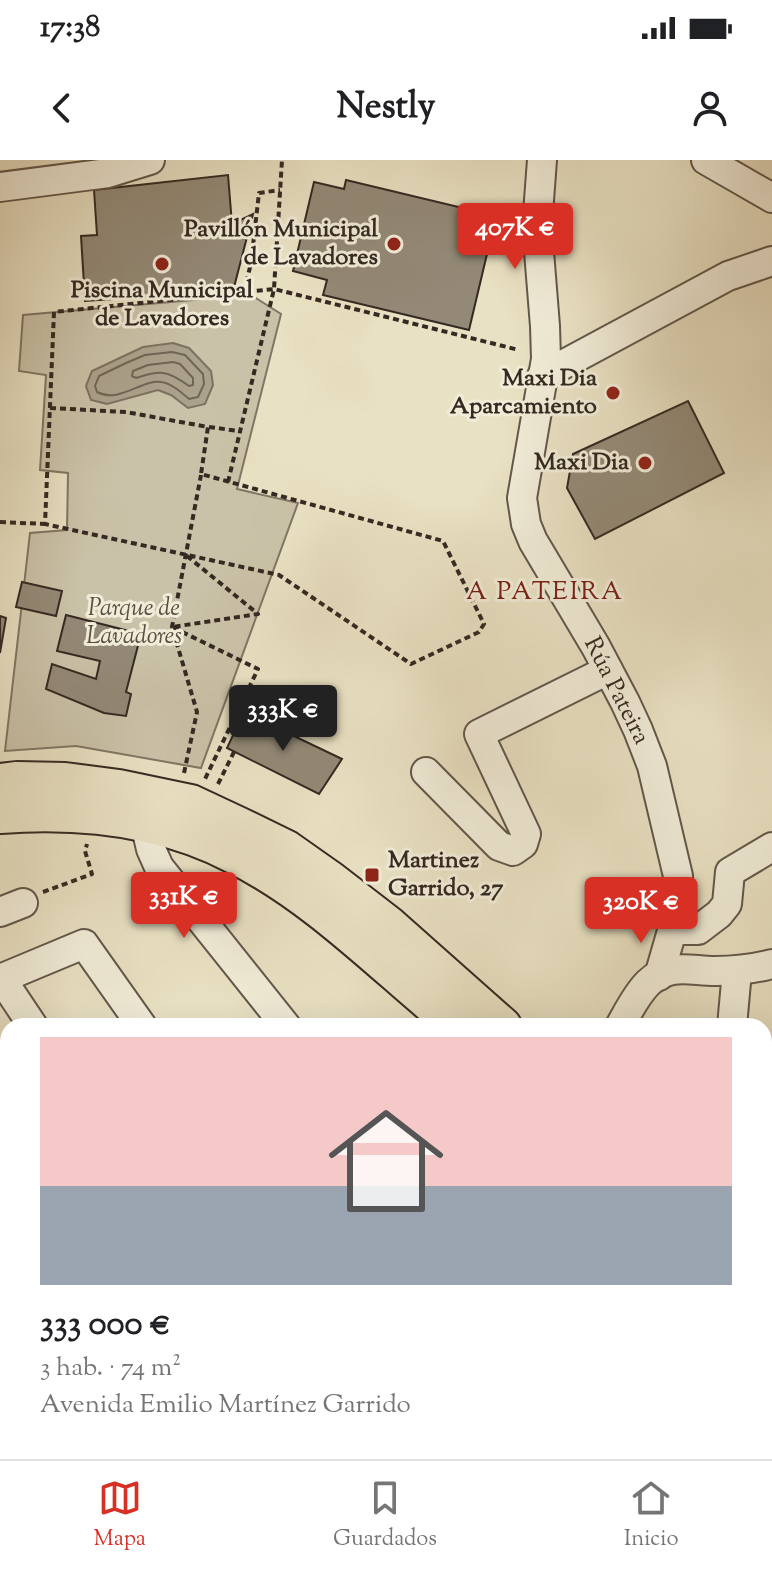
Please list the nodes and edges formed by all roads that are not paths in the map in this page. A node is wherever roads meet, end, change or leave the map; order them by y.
1 (150, 160) edge
2 (542, 160) edge
3 (706, 160) edge
4 (0, 187) edge
5 (772, 198) edge
6 (772, 261) edge
7 (542, 376) junction
8 (608, 670) junction
9 (426, 772) dead end
10 (0, 782) edge
11 (0, 815) edge
12 (145, 823) junction
13 (772, 847) edge
14 (673, 930) junction
15 (772, 964) edge
16 (737, 971) junction
17 (659, 976) junction
18 (1, 978) edge
19 (28, 1018) edge
20 (136, 1018) edge
21 (280, 1018) edge
22 (448, 1018) edge
23 (494, 1018) edge
24 (625, 1018) edge
25 (733, 1018) edge

1 - 4 street
2 - 7 street, Rúa Pateira
3 - 5 street
6 - 7 street
7 - 8 street, Rúa Pateira
8 - 9 street
8 - 14 street, Rúa Pateira
10 - 23 main road
11 - 12 main road
12 - 21 street
12 - 22 main road
13 - 14 street
14 - 17 street, Rúa Pateira
15 - 16 street
16 - 17 street
16 - 25 street
17 - 24 street, Rúa Pateira
18 - 19 street
18 - 20 street

